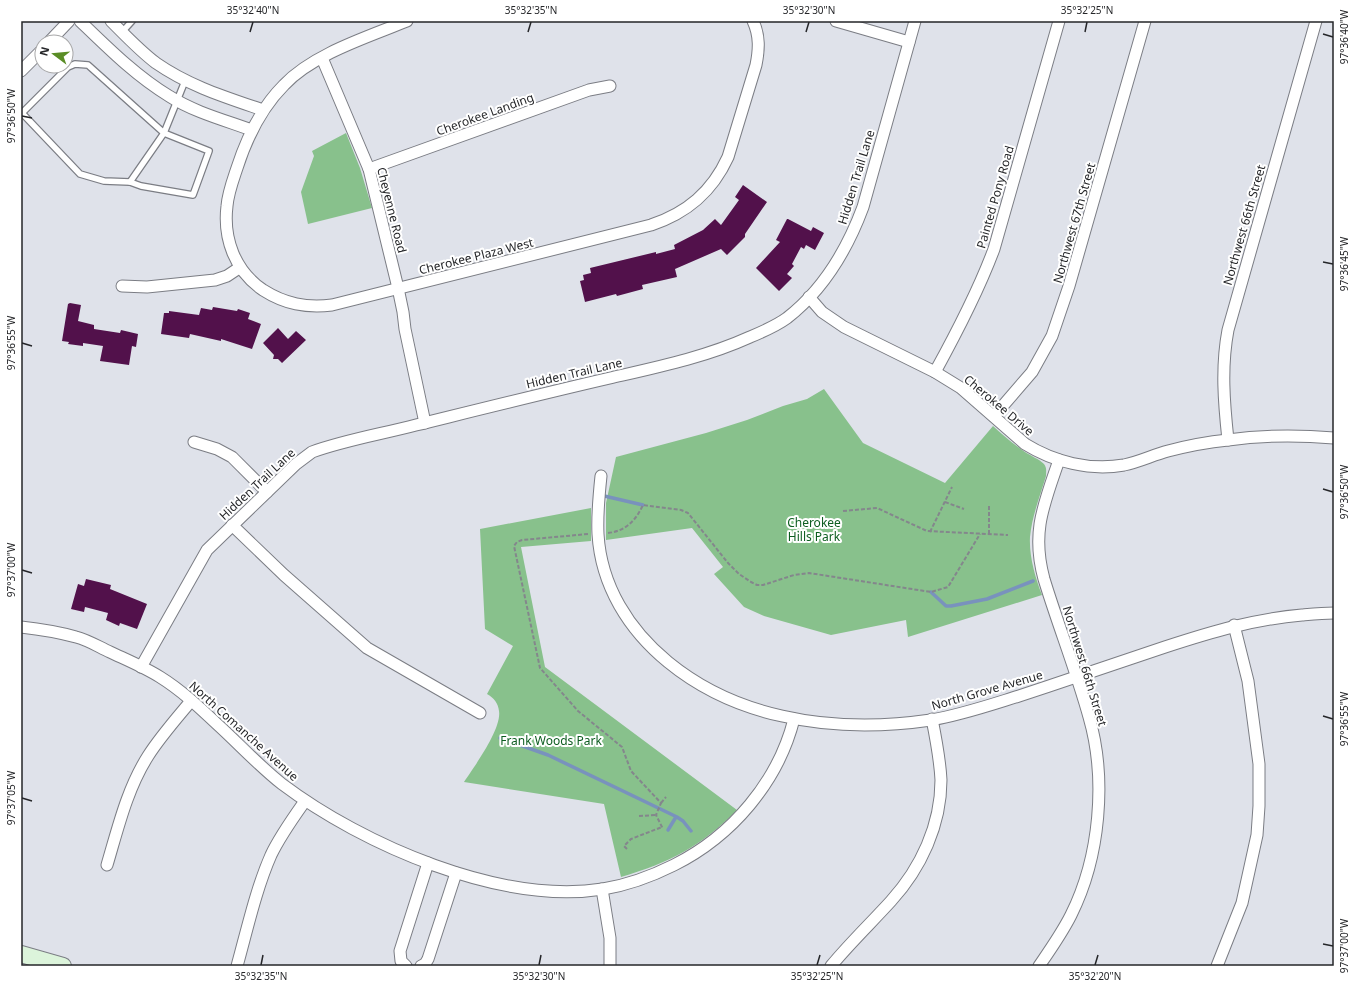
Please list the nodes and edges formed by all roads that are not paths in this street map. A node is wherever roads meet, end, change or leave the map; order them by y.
1 (70, 21) edge
2 (80, 21) edge
3 (111, 21) edge
4 (132, 21) edge
5 (407, 21) edge
6 (753, 21) edge
7 (836, 21) edge
8 (915, 21) edge
9 (1059, 21) edge
10 (1145, 21) edge
11 (1316, 21) edge
12 (122, 32) junction
13 (57, 34) edge
14 (910, 42) junction
15 (34, 58) edge
16 (322, 58) junction
17 (21, 71) edge
18 (185, 81) junction
19 (610, 86) dead end
20 (177, 100) junction
21 (263, 110) junction
22 (22, 112) edge
23 (252, 130) junction
24 (164, 133) junction
25 (369, 169) junction
26 (130, 182) junction
27 (239, 268) junction
28 (122, 286) dead end
29 (398, 288) junction
30 (809, 297) junction
31 (935, 372) junction
32 (994, 416) junction
33 (425, 423) junction
34 (1334, 438) edge
35 (1228, 440) junction
36 (194, 442) dead end
37 (1059, 460) junction
38 (602, 476) dead end
39 (266, 492) junction
40 (232, 525) junction
41 (1334, 613) edge
42 (1234, 625) junction
43 (21, 627) edge
44 (141, 667) junction
45 (1076, 676) junction
46 (191, 701) junction
47 (480, 713) dead end
48 (794, 719) junction
49 (932, 720) junction
50 (305, 800) junction
51 (428, 863) junction
52 (107, 865) dead end
53 (456, 873) junction
54 (602, 889) junction
55 (21, 954) edge
56 (63, 966) edge
57 (237, 966) edge
58 (406, 966) edge
59 (422, 966) edge
60 (610, 966) edge
61 (831, 966) edge
62 (1039, 966) edge
63 (1217, 966) edge

1 - 13 street
2 - 20 street
3 - 12 street
4 - 12 lane
5 - 16 street, Cherokee Plaza West
6 - 29 street, Cherokee Plaza West
7 - 14 street
8 - 14 street, Hidden Trail Lane
9 - 31 street, Painted Pony Road
10 - 32 street, Northwest 67th Street
11 - 35 street, Northwest 66th Street
12 - 18 street
14 - 30 street, Hidden Trail Lane
15 - 17 street
16 - 21 street, Cherokee Plaza West
16 - 25 street, Cheyenne Road
18 - 20 lane
18 - 21 street
19 - 25 street, Cherokee Landing
20 - 23 street
20 - 24 lane
21 - 23 street, Cherokee Plaza West
22 - 24 lane
22 - 26 lane
23 - 27 street, Cherokee Plaza West
24 - 26 lane
24 - 26 lane
25 - 29 street, Cheyenne Road
27 - 28 street
27 - 29 street, Cherokee Plaza West
29 - 33 street, Cheyenne Road
30 - 31 street, Cherokee Drive
30 - 33 street, Hidden Trail Lane
31 - 32 street, Cherokee Drive
32 - 37 street, Cherokee Drive
33 - 39 street, Hidden Trail Lane
34 - 35 street, Cherokee Drive
35 - 37 street, Cherokee Drive
36 - 39 street
37 - 45 street, Northwest 66th Street
38 - 48 street, North Grove Avenue
39 - 40 street, Hidden Trail Lane
40 - 44 street, Hidden Trail Lane
40 - 47 street
41 - 42 street, North Grove Avenue
42 - 45 street, North Grove Avenue
42 - 63 street
43 - 44 street, North Comanche Avenue
44 - 46 street, North Comanche Avenue
45 - 49 street, North Grove Avenue
45 - 62 street, Northwest 66th Street
46 - 50 street, North Comanche Avenue
46 - 52 street
48 - 49 street, North Grove Avenue
48 - 54 street, North Comanche Avenue
49 - 61 street
50 - 51 street, North Comanche Avenue
50 - 57 street
51 - 53 street, North Comanche Avenue
51 - 58 street
53 - 54 street, North Comanche Avenue
53 - 59 street
54 - 60 street
55 - 56 main road

